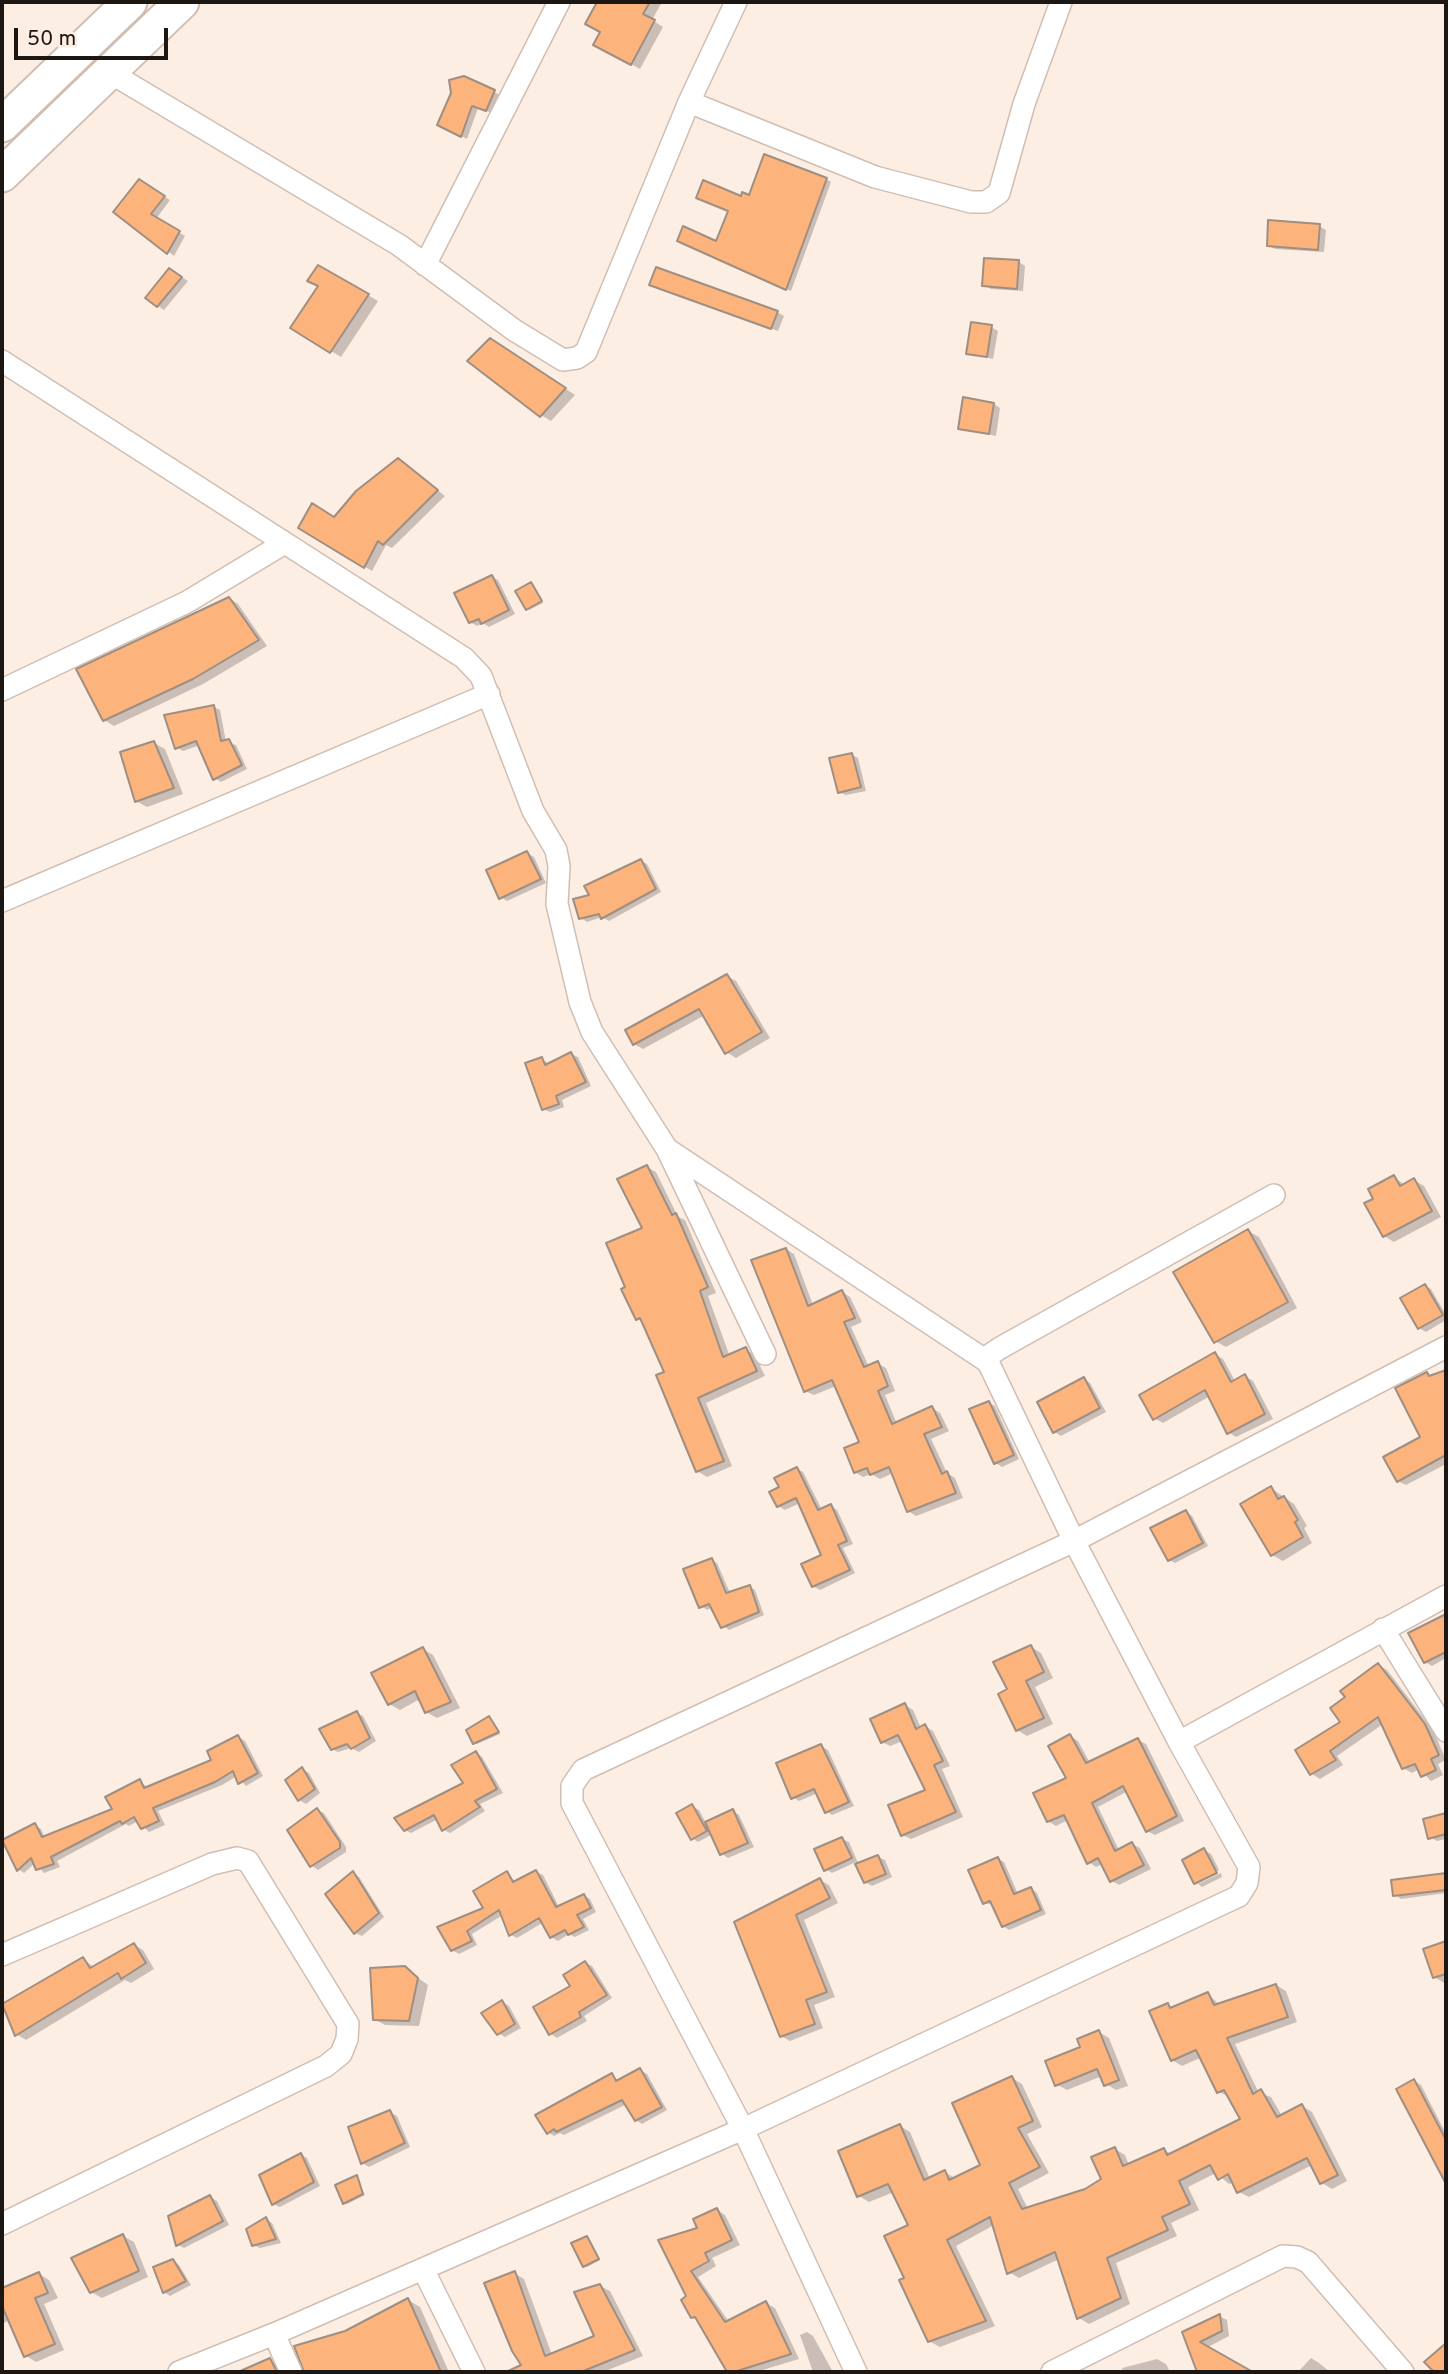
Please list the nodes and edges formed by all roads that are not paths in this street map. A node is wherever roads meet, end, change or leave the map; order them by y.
1 (130, 2) edge
2 (181, 2) edge
3 (559, 2) edge
4 (736, 2) edge
5 (1061, 2) edge
6 (109, 72) junction
7 (689, 102) junction
8 (2, 125) edge
9 (2, 175) edge
10 (425, 265) junction
11 (2, 361) edge
12 (284, 544) junction
13 (2, 690) edge
14 (489, 694) junction
15 (2, 901) edge
16 (667, 1149) junction
17 (1274, 1195) dead end
18 (1446, 1347) edge
19 (765, 1354) dead end
20 (988, 1363) junction
21 (1074, 1541) junction
22 (1446, 1595) edge
23 (1383, 1629) junction
24 (1446, 1731) edge
25 (1179, 1742) junction
26 (2, 1955) edge
27 (743, 2129) junction
28 (2, 2224) edge
29 (423, 2269) junction
30 (274, 2334) junction
31 (179, 2372) edge
32 (291, 2372) edge
33 (474, 2372) edge
34 (856, 2372) edge
35 (1052, 2372) edge
36 (1403, 2372) edge

1 - 8 main road
2 - 6 main road
3 - 10 street
4 - 7 street
5 - 7 street
6 - 9 main road
6 - 10 street
7 - 10 street
11 - 12 street
12 - 13 street
12 - 14 street
14 - 15 street
14 - 16 street
16 - 19 street
16 - 20 street
17 - 20 street
18 - 21 street
20 - 21 street
21 - 25 street
21 - 27 street
22 - 23 street
23 - 24 street
23 - 25 street
25 - 27 street
26 - 28 street
27 - 29 street
27 - 34 street
29 - 30 street
29 - 33 street
30 - 31 street
30 - 32 street
35 - 36 street

